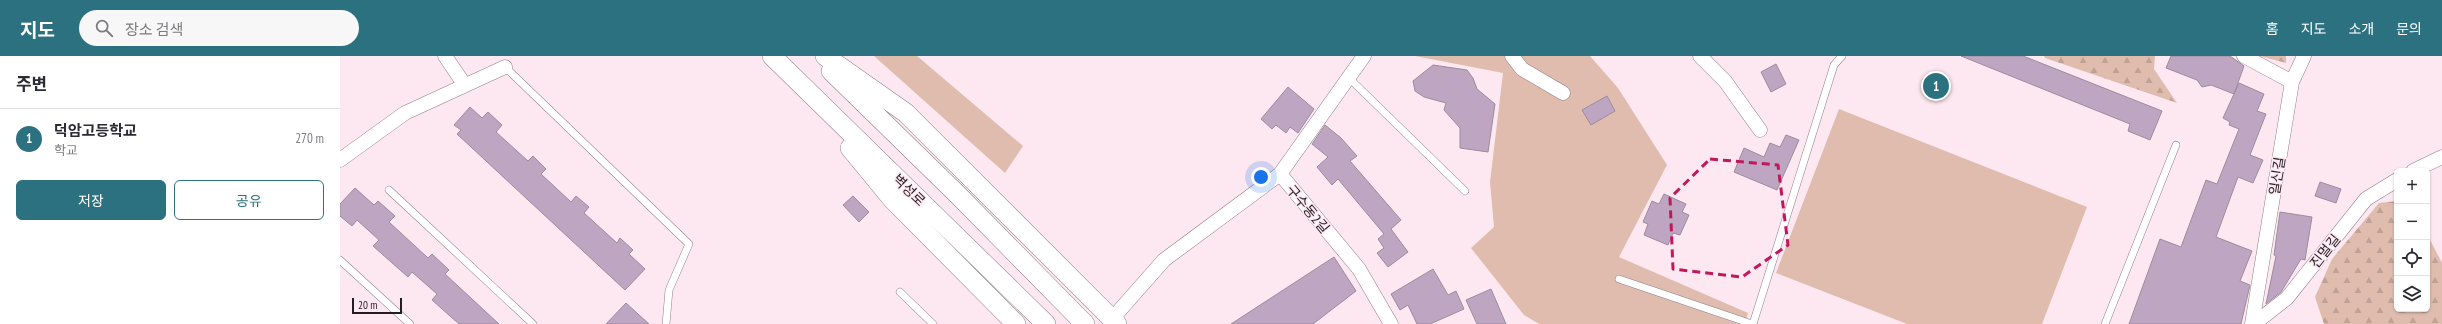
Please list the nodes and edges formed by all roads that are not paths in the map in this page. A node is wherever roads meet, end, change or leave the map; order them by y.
1 (446, 56) edge
2 (772, 56) edge
3 (815, 56) edge
4 (825, 56) edge
5 (1364, 56) edge
6 (1512, 56) edge
7 (1700, 56) edge
8 (1842, 56) edge
9 (2244, 56) edge
10 (2304, 56) edge
11 (506, 67) joint
12 (793, 77) junction
13 (1349, 78) junction
14 (2292, 82) junction
15 (464, 84) junction
16 (1563, 93) dead end
17 (1760, 130) dead end
18 (2176, 145) dead end
19 (2442, 157) edge
20 (340, 160) edge
21 (2419, 168) edge
22 (1280, 174) junction
23 (2394, 182) edge
24 (389, 190) dead end
25 (1465, 191) dead end
26 (340, 260) edge
27 (1619, 279) dead end
28 (900, 292) dead end
29 (1115, 322) edge
30 (410, 324) edge
31 (533, 324) edge
32 (666, 324) edge
33 (933, 324) edge
34 (1016, 324) edge
35 (1046, 324) edge
36 (1085, 324) edge
37 (1391, 324) edge
38 (1753, 324) edge
39 (2105, 324) edge
40 (2253, 324) edge

1 - 15 street
2 - 12 main road, 벽성로
3 - 36 main road
4 - 29 main road
5 - 13 street, 구수동2길
6 - 16 street
7 - 17 street
8 - 38 lane
9 - 14 street
10 - 14 street, 일신길
11 - 15 street
11 - 32 lane
12 - 34 main road
12 - 35 main road, 벽성로
13 - 22 street, 구수동2길
13 - 25 lane
14 - 40 street, 일신길
15 - 20 street
18 - 39 lane
19 - 21 street
22 - 29 street
22 - 37 street, 구수동2길
23 - 40 street, 진멀길
24 - 31 lane
26 - 30 lane
27 - 38 lane
28 - 33 lane

